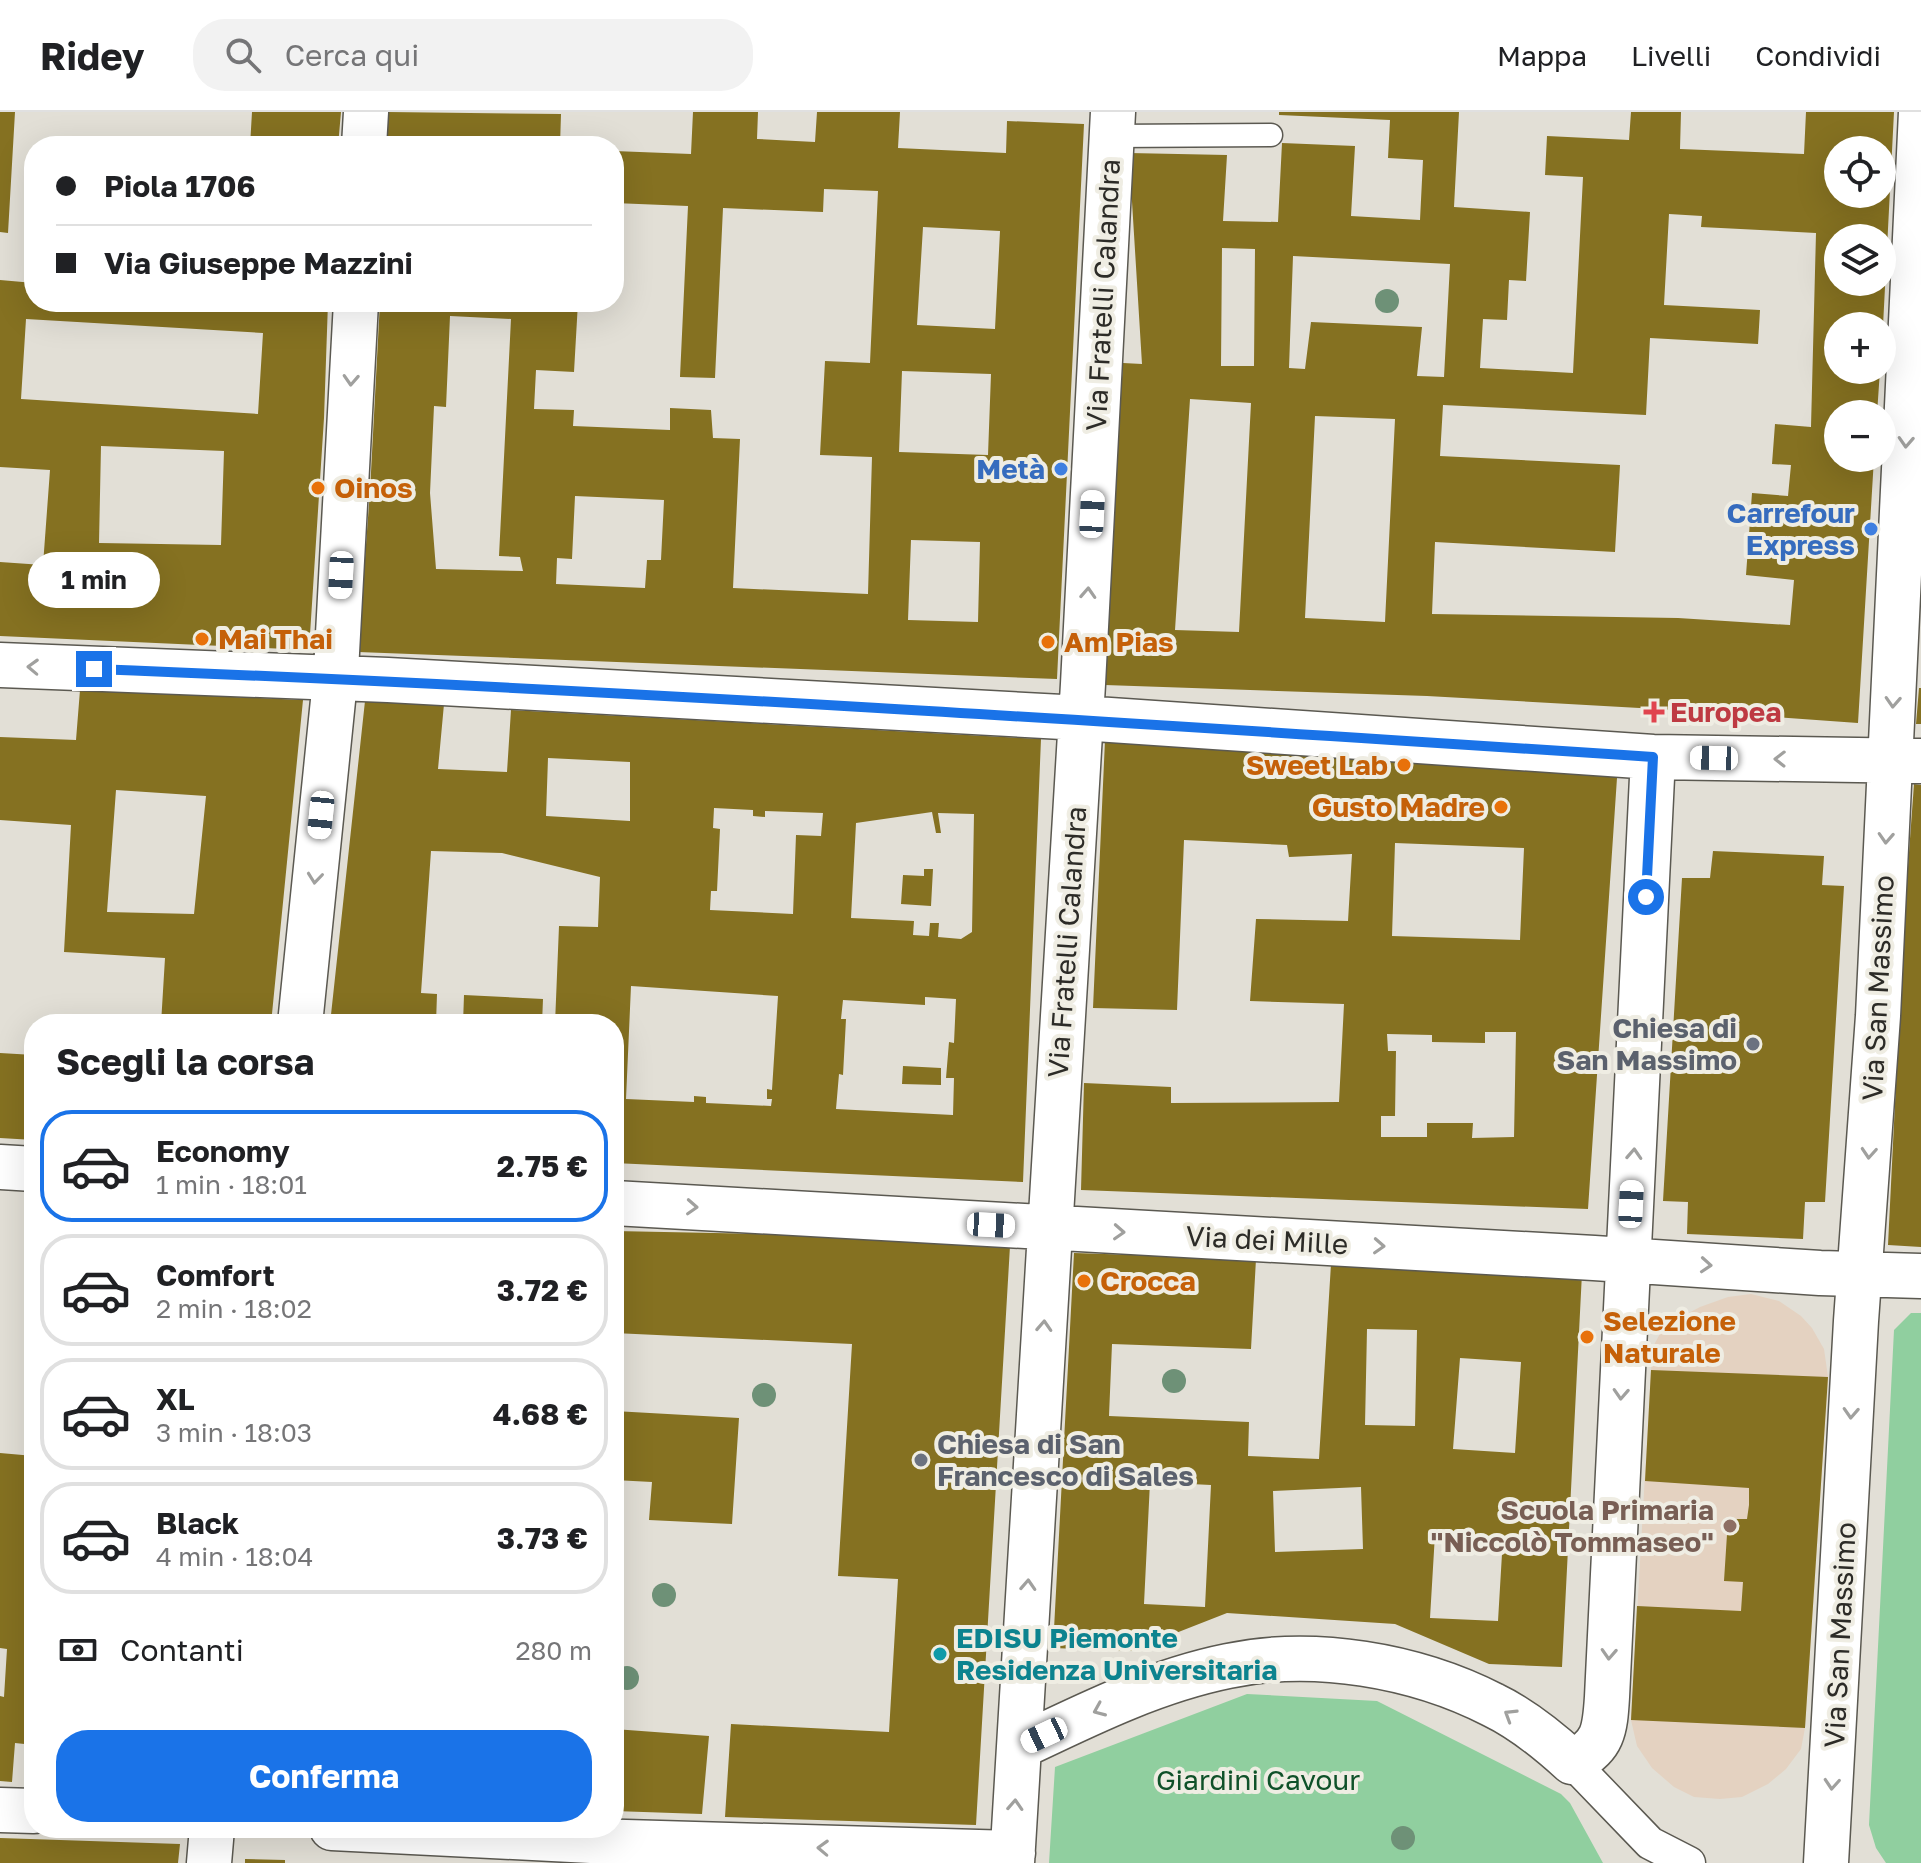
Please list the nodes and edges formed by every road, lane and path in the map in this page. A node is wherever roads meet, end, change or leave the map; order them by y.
1 (366, 112) edge
2 (1921, 112) edge
3 (1112, 124) edge
4 (1271, 135) dead end
5 (365, 136) edge
6 (355, 312) edge
7 (0, 665) edge
8 (335, 678) junction
9 (1081, 718) junction
10 (1653, 757) junction
11 (1906, 760) edge
12 (301, 1014) edge
13 (0, 1167) edge
14 (24, 1168) edge
15 (624, 1204) edge
16 (1050, 1228) junction
17 (1628, 1260) junction
18 (1860, 1275) junction
19 (1921, 1276) edge
20 (1019, 1747) junction
21 (1572, 1762) junction
22 (0, 1810) edge
23 (24, 1811) edge
24 (211, 1838) edge
25 (427, 1838) edge
26 (550, 1851) edge
27 (1020, 1860) edge
28 (209, 1863) edge
29 (1689, 1863) edge
30 (1826, 1863) edge

1 - 5 street
2 -> 11 street, Via San Massimo
3 - 4 lane, Via Fratelli Calandra
9 -> 3 street, Via Fratelli Calandra
6 -> 8 street
8 -> 7 street
8 - 9 street
8 -> 12 street
9 - 10 street
9 - 16 street, Via Fratelli Calandra
11 -> 10 street
17 -> 10 street
11 -> 18 street, Via San Massimo
13 - 14 street
15 -> 16 street, Via dei Mille
16 -> 17 street, Via dei Mille
20 -> 16 street, Via Fratelli Calandra
17 -> 18 street, Via dei Mille
17 -> 21 street
18 - 19 street, Via dei Mille
18 -> 30 street, Via San Massimo
21 -> 20 street
27 -> 20 street, Via Fratelli Calandra
21 - 29 street
22 - 23 street
24 - 28 street
25 - 26 street
27 -> 26 street

